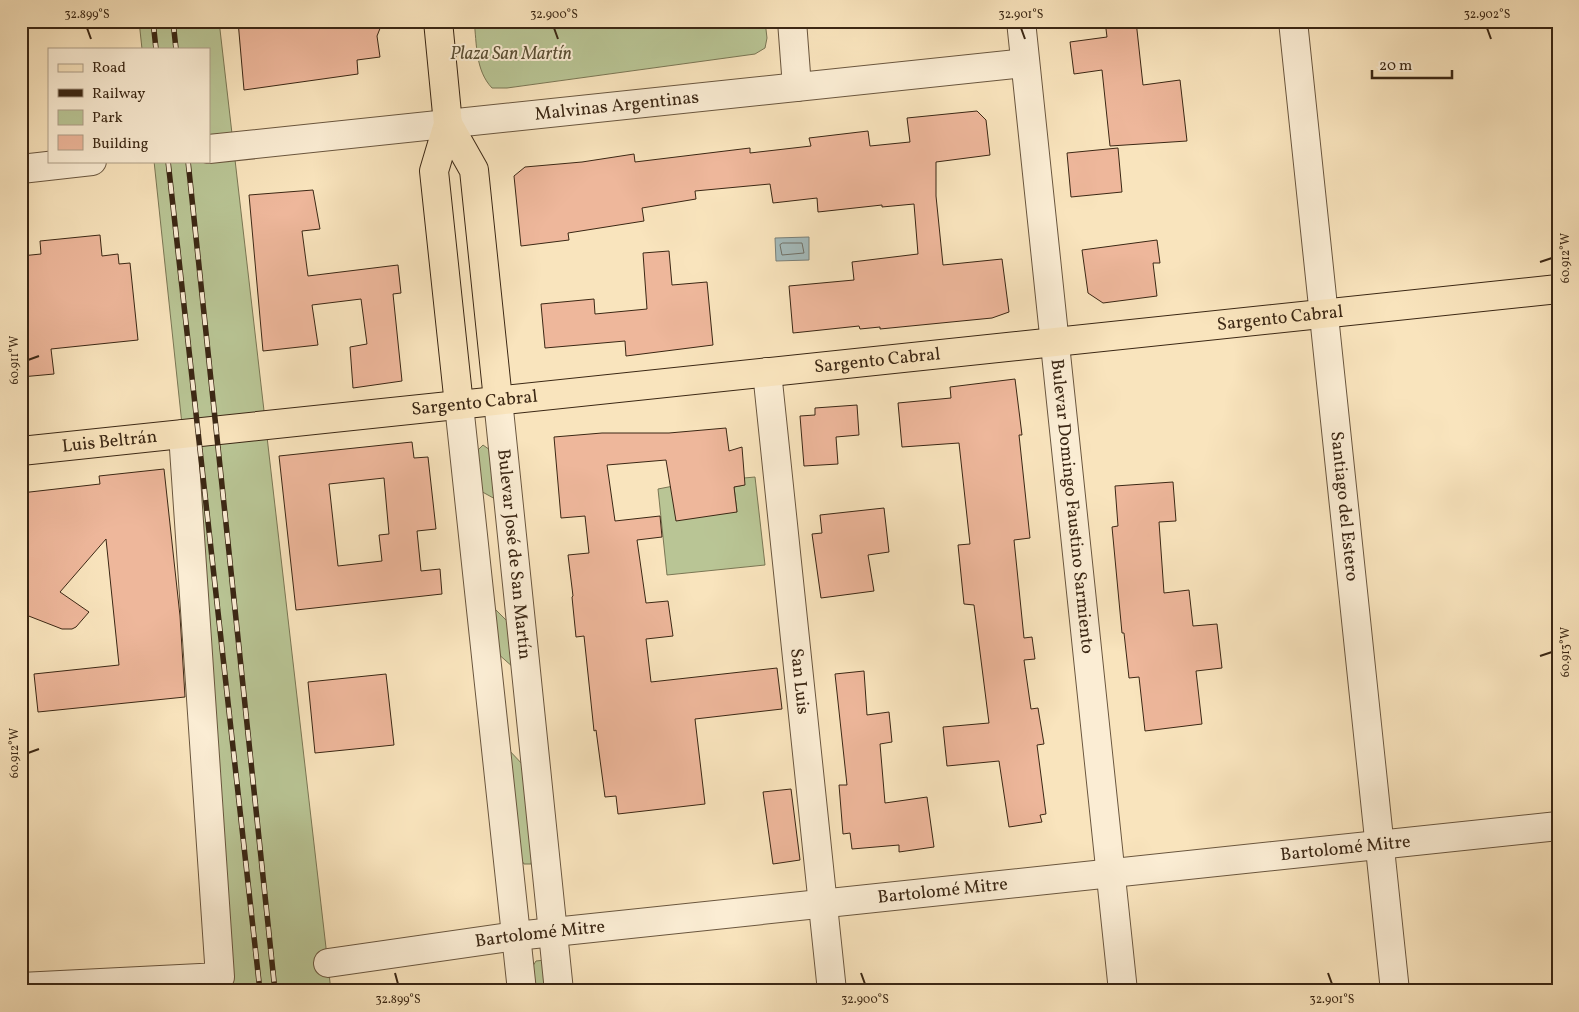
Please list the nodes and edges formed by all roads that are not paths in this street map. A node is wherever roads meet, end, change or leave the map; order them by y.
1 (438, 21) edge
2 (792, 21) edge
3 (1021, 21) edge
4 (1293, 21) edge
5 (1025, 63) junction
6 (798, 87) junction
7 (448, 124) junction
8 (210, 149) edge
9 (83, 162) edge
10 (21, 169) edge
11 (1558, 289) edge
12 (1323, 313) junction
13 (1055, 342) junction
14 (766, 372) junction
15 (498, 400) junction
16 (459, 404) junction
17 (191, 433) junction
18 (21, 451) edge
19 (1558, 826) edge
20 (1379, 845) junction
21 (1111, 873) junction
22 (822, 904) junction
23 (553, 932) junction
24 (516, 936) junction
25 (328, 963) dead end
26 (21, 987) edge
27 (522, 991) edge
28 (559, 991) edge
29 (832, 991) edge
30 (1123, 991) edge
31 (1395, 991) edge

1 - 7 main road, Bulevar José de San Martín
2 - 6 street
3 - 5 street, Bulevar Domingo Faustino Sarmiento
4 - 12 street, Santiago del Estero
5 - 6 street, Malvinas Argentinas
5 - 13 street, Bulevar Domingo Faustino Sarmiento
6 - 7 street, Malvinas Argentinas
7 - 8 street, Malvinas Argentinas
7 - 15 main road, Bulevar José de San Martín
7 - 16 main road, Bulevar José de San Martín
9 - 10 street
11 - 12 main road, Sargento Cabral
12 - 13 main road, Sargento Cabral
12 - 20 street, Santiago del Estero
13 - 14 main road, Sargento Cabral
13 - 21 street, Bulevar Domingo Faustino Sarmiento
14 - 15 main road, Sargento Cabral
14 - 22 street, San Luis
15 - 16 main road, Sargento Cabral
15 - 23 street, Bulevar José de San Martín
16 - 17 main road, Sargento Cabral
16 - 24 street, Bulevar José de San Martín
17 - 18 main road, Luis Beltrán
17 - 26 street
19 - 20 street, Bartolomé Mitre
20 - 21 street, Bartolomé Mitre
20 - 31 street, Santiago del Estero
21 - 22 street, Bartolomé Mitre
21 - 30 street, Bulevar Domingo Faustino Sarmiento
22 - 23 street, Bartolomé Mitre
22 - 29 street, San Luis
23 - 24 street, Bartolomé Mitre
23 - 28 street, Bulevar José de San Martín
24 - 25 street, Bartolomé Mitre
24 - 27 street, Bulevar José de San Martín

